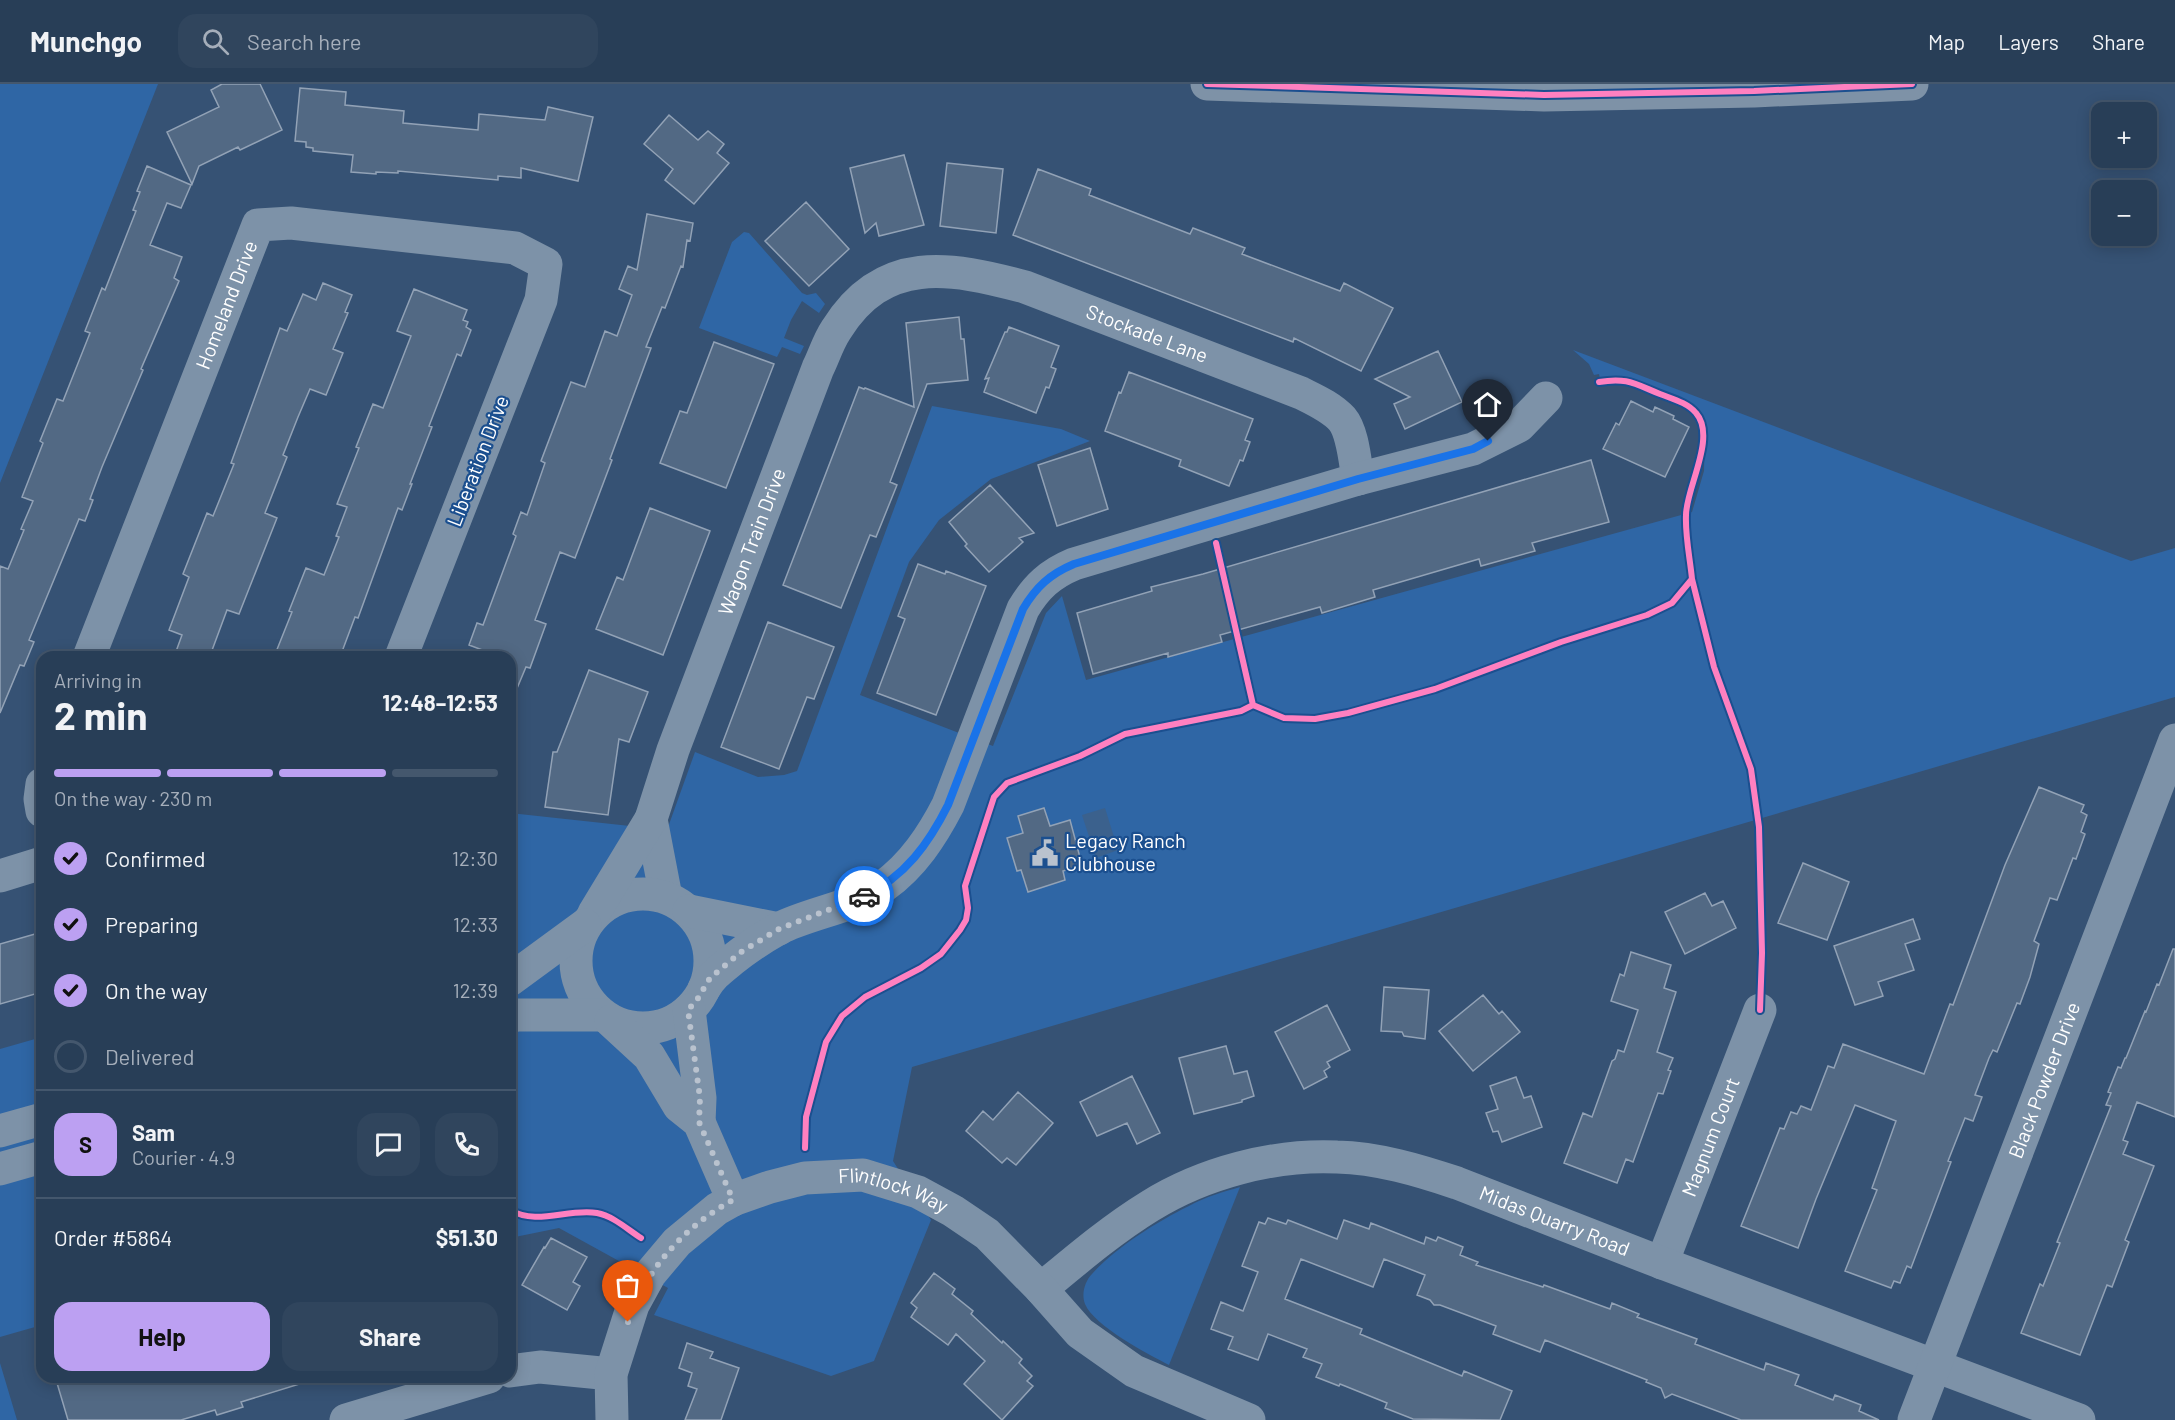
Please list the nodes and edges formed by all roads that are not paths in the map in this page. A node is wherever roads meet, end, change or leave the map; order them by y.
1 (1207, 84) edge
2 (1912, 84) edge
3 (546, 264) joint
4 (884, 282) joint
5 (1546, 398) dead end
6 (1358, 479) junction
7 (91, 651) edge
8 (403, 651) edge
9 (2175, 740) edge
10 (651, 819) junction
11 (36, 865) edge
12 (0, 876) edge
13 (678, 904) junction
14 (590, 919) junction
15 (779, 929) junction
16 (516, 975) edge
17 (696, 1000) junction
18 (1760, 1010) dead end
19 (516, 1016) edge
20 (606, 1018) junction
21 (36, 1121) edge
22 (699, 1122) junction
23 (0, 1131) edge
24 (36, 1159) edge
25 (0, 1169) edge
26 (733, 1200) junction
27 (1662, 1263) junction
28 (1041, 1289) junction
29 (1936, 1365) junction
30 (516, 1370) edge
31 (611, 1374) junction
32 (469, 1383) edge
33 (346, 1420) edge
34 (612, 1420) edge
35 (1248, 1420) edge
36 (1914, 1420) edge
37 (2079, 1420) edge

1 - 2 highway
3 - 7 street, Homeland Drive
3 - 8 street, Liberation Drive
4 - 6 street, Stockade Lane
4 - 10 street, Wagon Train Drive
5 - 6 street
6 - 15 street
9 - 29 street, Black Powder Drive
10 - 13 street, Wagon Train Drive
10 - 14 street, Wagon Train Drive
11 - 12 street
13 - 14 street
13 - 15 street
13 - 17 street
14 - 16 street
14 - 20 street
15 - 17 street
17 - 20 street
17 - 22 street
18 - 27 street, Magnum Court
19 - 20 street
20 - 22 street
21 - 23 street
22 - 26 street
24 - 25 street
26 - 28 street, Flintlock Way
26 - 31 street, Flintlock Way
27 - 28 street, Midas Quarry Road
27 - 29 street, Midas Quarry Road
28 - 35 street, Flintlock Way
29 - 36 street, Black Powder Drive
29 - 37 street, Midas Quarry Road
30 - 31 street
31 - 34 street, Flintlock Way
32 - 33 street

